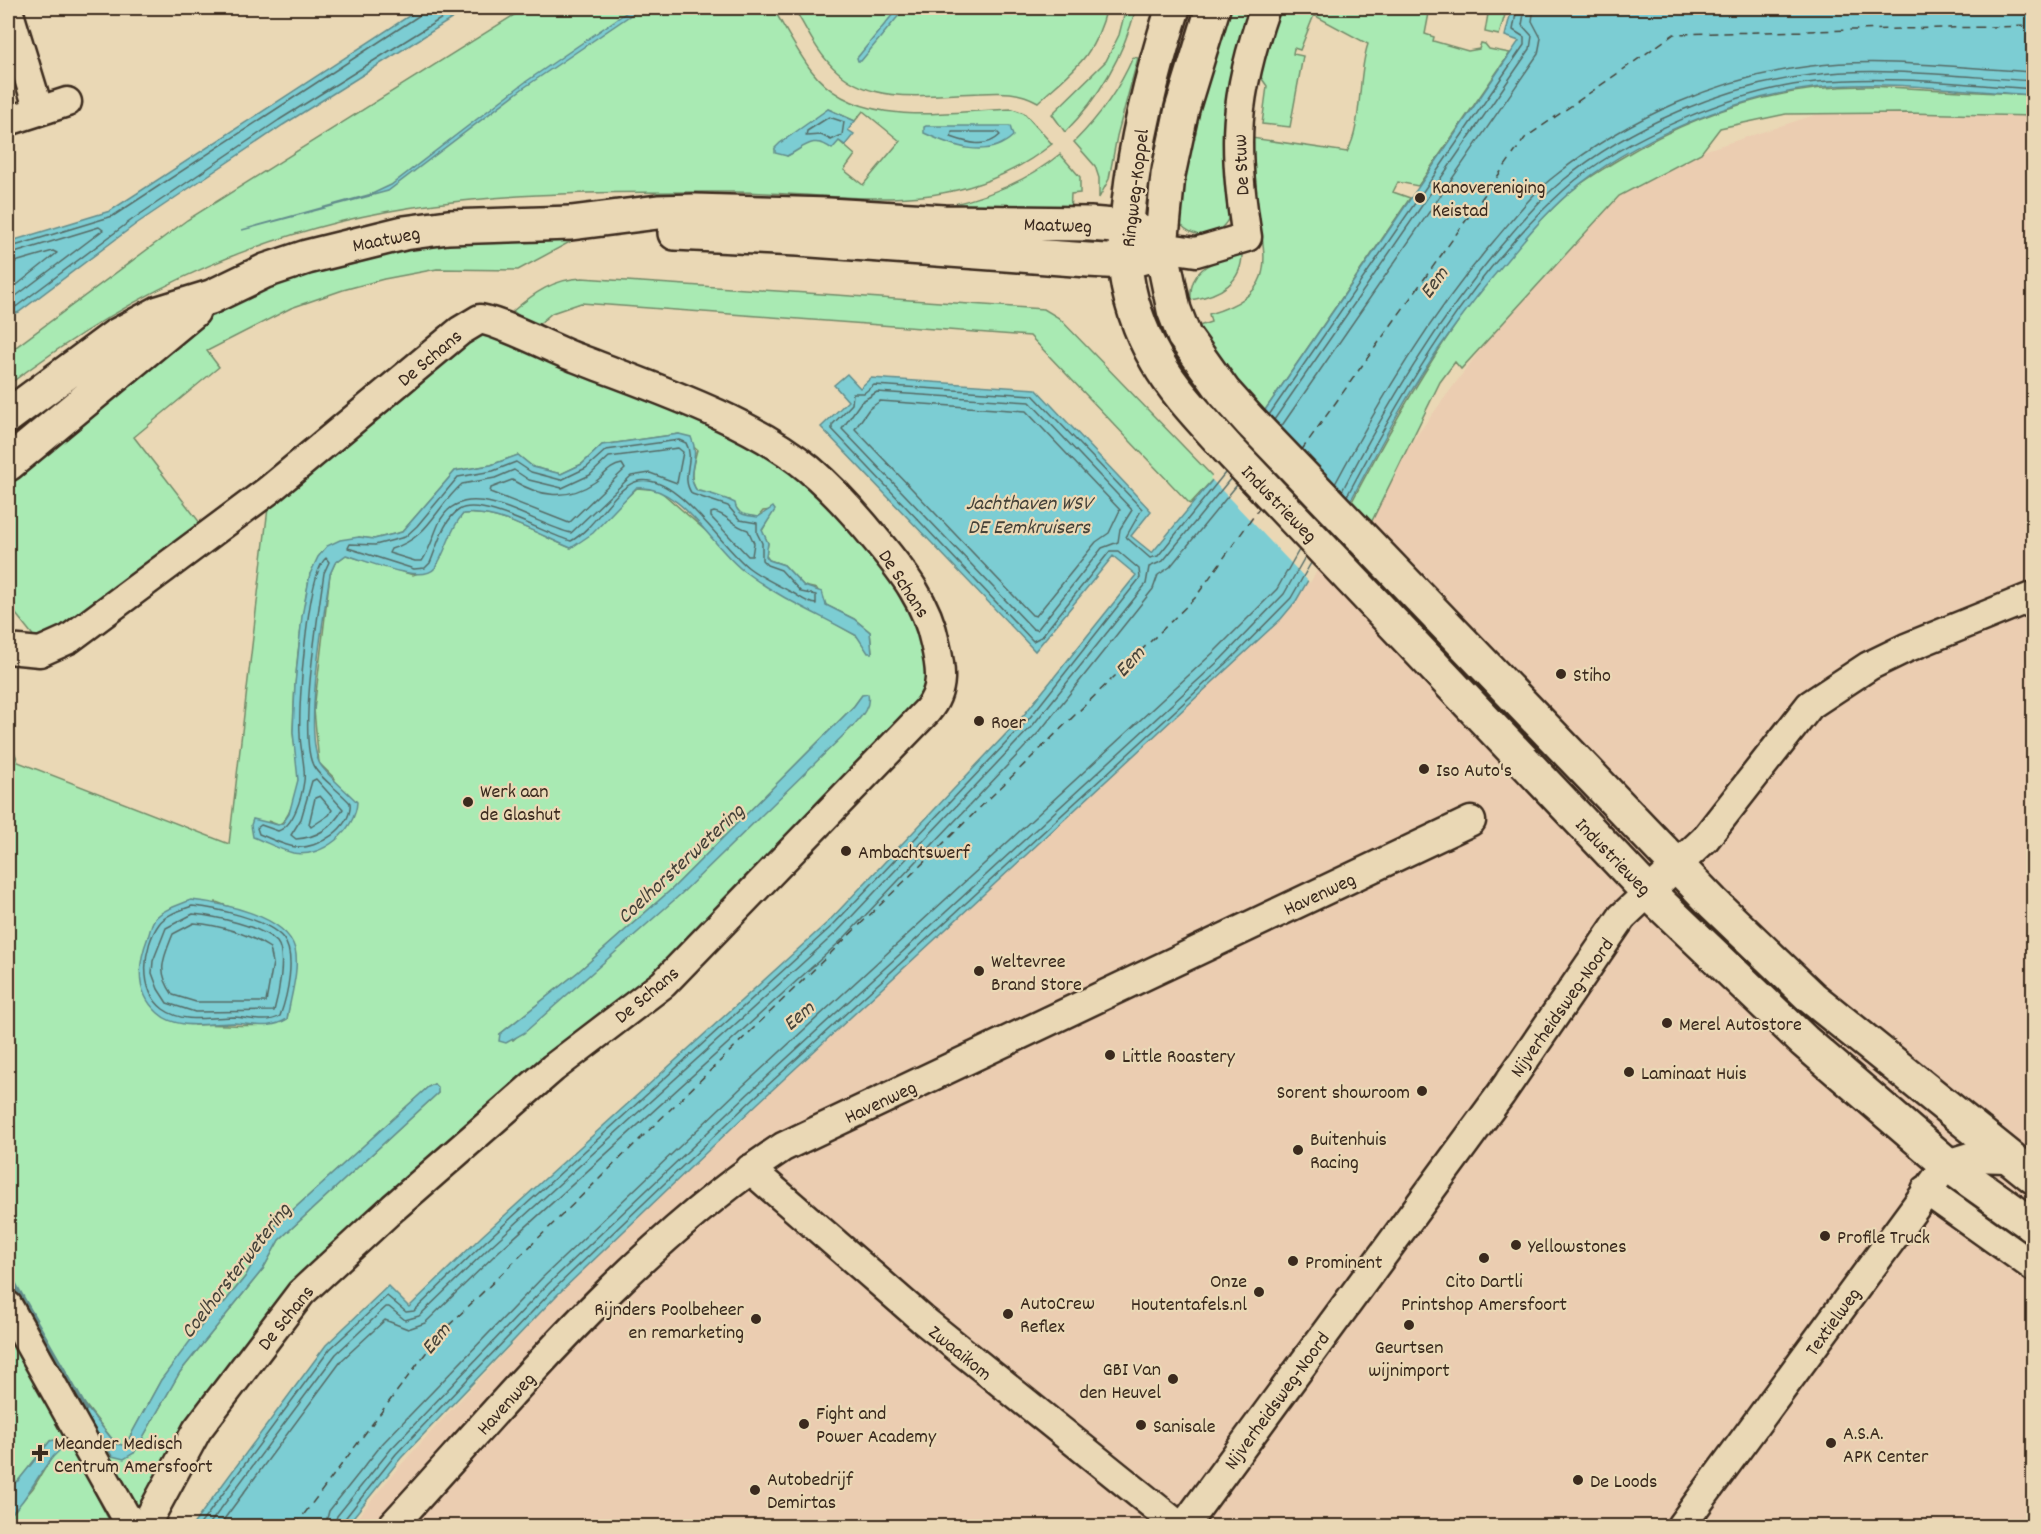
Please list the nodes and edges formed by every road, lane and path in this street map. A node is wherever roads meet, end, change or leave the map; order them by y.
1 (1173, 8) edge
2 (1214, 8) edge
3 (1265, 8) edge
4 (8, 10) edge
5 (67, 102) dead end
6 (39, 111) junction
7 (8, 121) edge
8 (571, 223) junction
9 (1126, 227) junction
10 (1161, 247) junction
11 (1125, 261) junction
12 (211, 297) junction
13 (8, 416) edge
14 (1250, 421) joint
15 (1228, 449) joint
16 (8, 464) edge
17 (2034, 596) edge
18 (8, 649) edge
19 (1471, 821) dead end
20 (1679, 866) junction
21 (1648, 892) junction
22 (2007, 1158) junction
23 (1947, 1164) junction
24 (750, 1169) junction
25 (2034, 1177) edge
26 (1926, 1190) junction
27 (2034, 1226) edge
28 (2034, 1267) edge
29 (8, 1306) edge
30 (136, 1527) edge
31 (145, 1527) edge
32 (392, 1527) edge
33 (1182, 1527) edge
34 (1681, 1527) edge

1 - 9 main road, Ringweg-Koppel
2 - 10 main road, Ringweg-Koppel
3 - 10 street, De Stuw
4 - 6 street
5 - 6 street
6 - 7 street
8 - 9 main road, Maatweg
8 - 11 main road, Maatweg
8 - 12 main road, Maatweg
9 - 10 main road, Maatweg
9 - 11 main road, Ringweg-Koppel
10 - 11 main road, Maatweg
10 - 14 main road, Ringweg-Koppel
11 - 15 main road, Ringweg-Koppel
12 - 13 main road, Maatweg
12 - 16 main road, Maatweg
14 - 20 main road, Industrieweg
15 - 21 main road, Industrieweg
17 - 20 street, Nijverheidsweg-Noord
18 - 31 street, De Schans
19 - 24 street, Havenweg
20 - 21 street, Nijverheidsweg-Noord
20 - 22 main road, Industrieweg
21 - 23 main road, Industrieweg
21 - 33 street, Nijverheidsweg-Noord
22 - 23 street
22 - 25 main road, Industrieweg
23 - 26 street, Textielweg
23 - 27 main road, Industrieweg
24 - 32 street, Havenweg
24 - 33 street, Zwaaikom
26 - 28 street
26 - 34 street, Textielweg
29 - 30 street

